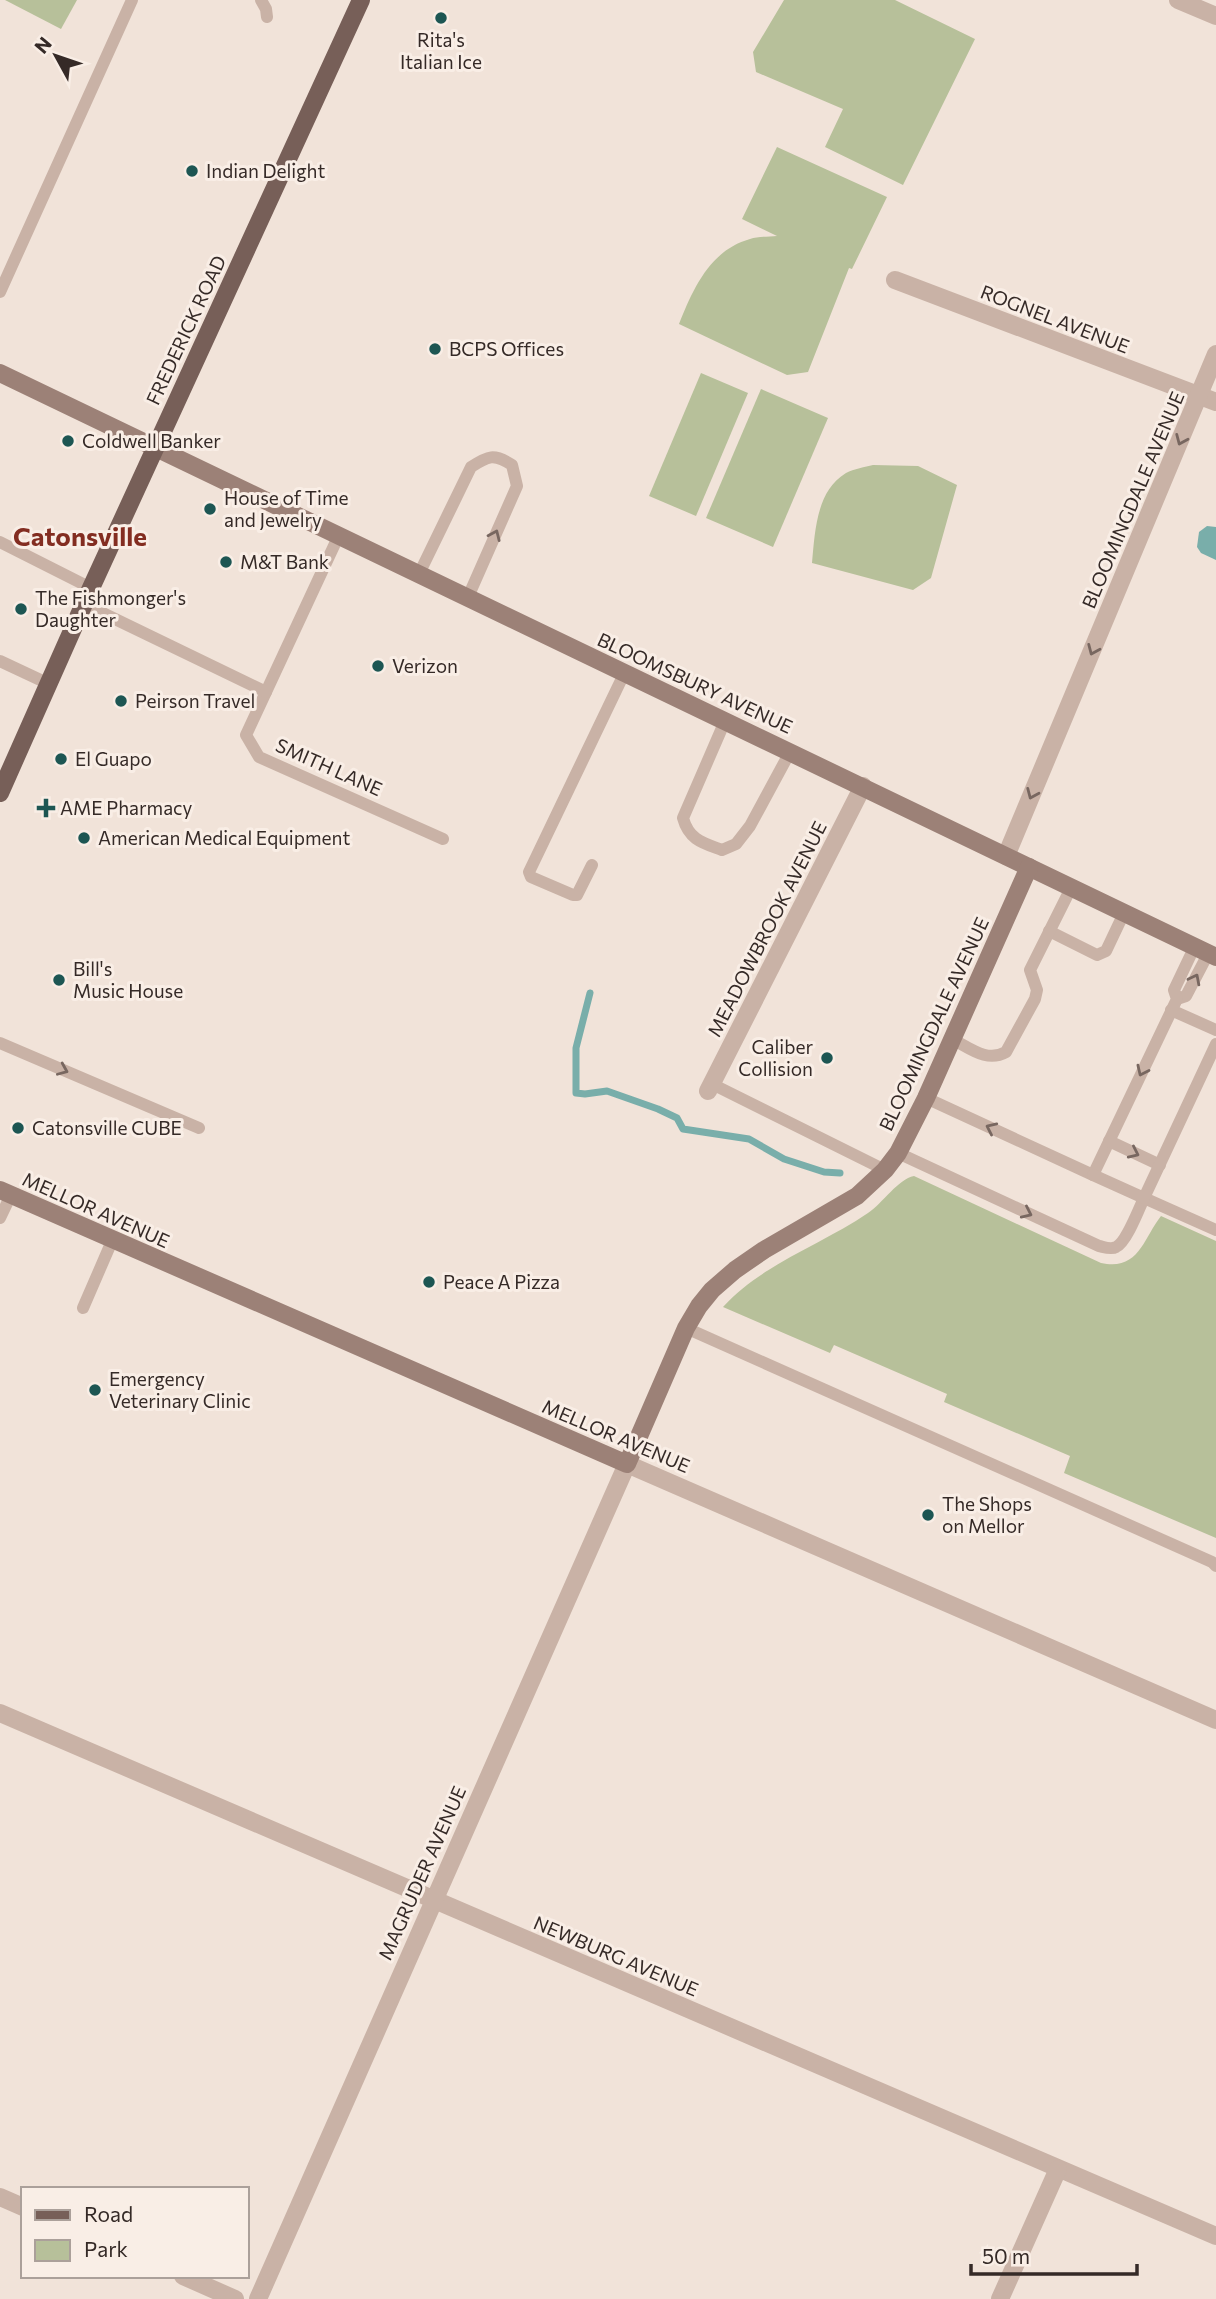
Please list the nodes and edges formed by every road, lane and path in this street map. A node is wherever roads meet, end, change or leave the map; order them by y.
1 (132, 0) edge
2 (261, 0) edge
3 (360, 0) edge
4 (1178, 0) edge
5 (1216, 16) edge
6 (267, 17) dead end
7 (895, 280) dead end
8 (0, 292) edge
9 (1216, 354) edge
10 (0, 373) edge
11 (1207, 400) edge
12 (156, 447) junction
13 (340, 535) junction
14 (0, 542) edge
15 (419, 574) junction
16 (88, 596) junction
17 (468, 597) junction
18 (0, 662) edge
19 (624, 674) junction
20 (49, 684) junction
21 (266, 692) junction
22 (725, 721) junction
23 (790, 752) junction
24 (863, 786) junction
25 (0, 793) edge
26 (443, 839) dead end
27 (1006, 856) junction
28 (592, 865) dead end
29 (1029, 867) junction
30 (1071, 888) junction
31 (1124, 913) junction
32 (1049, 931) junction
33 (1206, 953) edge
34 (1174, 1004) junction
35 (1216, 1030) edge
36 (952, 1040) junction
37 (0, 1043) edge
38 (1216, 1044) edge
39 (710, 1088) joint
40 (926, 1098) junction
41 (198, 1128) dead end
42 (1109, 1141) junction
43 (898, 1153) junction
44 (1160, 1165) junction
45 (885, 1170) junction
46 (1093, 1175) junction
47 (5, 1193) edge
48 (1144, 1198) junction
49 (0, 1218) edge
50 (1216, 1230) edge
51 (112, 1241) junction
52 (83, 1308) dead end
53 (686, 1328) junction
54 (627, 1464) junction
55 (1216, 1566) edge
56 (0, 1713) edge
57 (1216, 1720) edge
58 (433, 1901) junction
59 (1058, 2169) junction
60 (0, 2197) edge
61 (21, 2206) edge
62 (1216, 2236) edge
63 (188, 2278) edge
64 (235, 2299) edge
65 (258, 2299) edge
66 (1000, 2299) edge

1 - 8 lane
2 - 6 lane
3 - 12 main road, FREDERICK ROAD
4 - 5 street
7 - 11 street, ROGNEL AVENUE
9 - 11 street, BLOOMINGDALE AVENUE
10 - 12 street, BLOOMSBURY AVENUE
11 -> 27 street, BLOOMINGDALE AVENUE
12 - 13 street, BLOOMSBURY AVENUE
12 - 16 main road, FREDERICK ROAD
13 - 15 street, BLOOMSBURY AVENUE
13 - 21 lane
14 - 16 lane
15 - 17 street, BLOOMSBURY AVENUE
17 -> 15 lane
16 - 20 main road, FREDERICK ROAD
16 - 21 lane
17 - 19 street, BLOOMSBURY AVENUE
18 - 20 lane
19 - 22 street, BLOOMSBURY AVENUE
19 - 28 lane
20 - 25 main road, FREDERICK ROAD
21 - 26 lane, SMITH LANE
22 - 23 street, BLOOMSBURY AVENUE
22 - 23 lane
23 - 24 street, BLOOMSBURY AVENUE
24 - 27 street, BLOOMSBURY AVENUE
24 - 39 street, MEADOWBROOK AVENUE
27 - 29 street, BLOOMSBURY AVENUE
29 - 30 street, BLOOMSBURY AVENUE
29 - 36 street, BLOOMINGDALE AVENUE
30 - 31 street, BLOOMSBURY AVENUE
30 - 32 lane
31 - 32 lane
31 - 33 street, BLOOMSBURY AVENUE
32 - 36 lane
33 - 34 lane
34 - 35 lane
34 -> 42 lane
36 - 40 street, BLOOMINGDALE AVENUE
37 -> 41 lane
38 - 44 lane
39 - 45 lane
40 - 43 street, BLOOMINGDALE AVENUE
46 -> 40 lane
42 -> 44 lane
42 - 46 lane
43 - 45 street, BLOOMINGDALE AVENUE
43 -> 48 lane
44 - 48 lane
45 - 53 street, BLOOMINGDALE AVENUE
46 - 48 lane
47 - 49 lane
47 - 51 street, MELLOR AVENUE
48 - 50 lane
51 - 52 lane
51 - 54 street, MELLOR AVENUE
53 - 54 street, BLOOMINGDALE AVENUE
53 - 55 lane
54 - 57 street, MELLOR AVENUE
54 - 58 street, MAGRUDER AVENUE
56 - 58 street, NEWBURG AVENUE
58 - 59 street, NEWBURG AVENUE
58 - 65 street, MAGRUDER AVENUE
59 - 62 street, NEWBURG AVENUE
59 - 66 street
60 - 61 street
63 - 64 street

